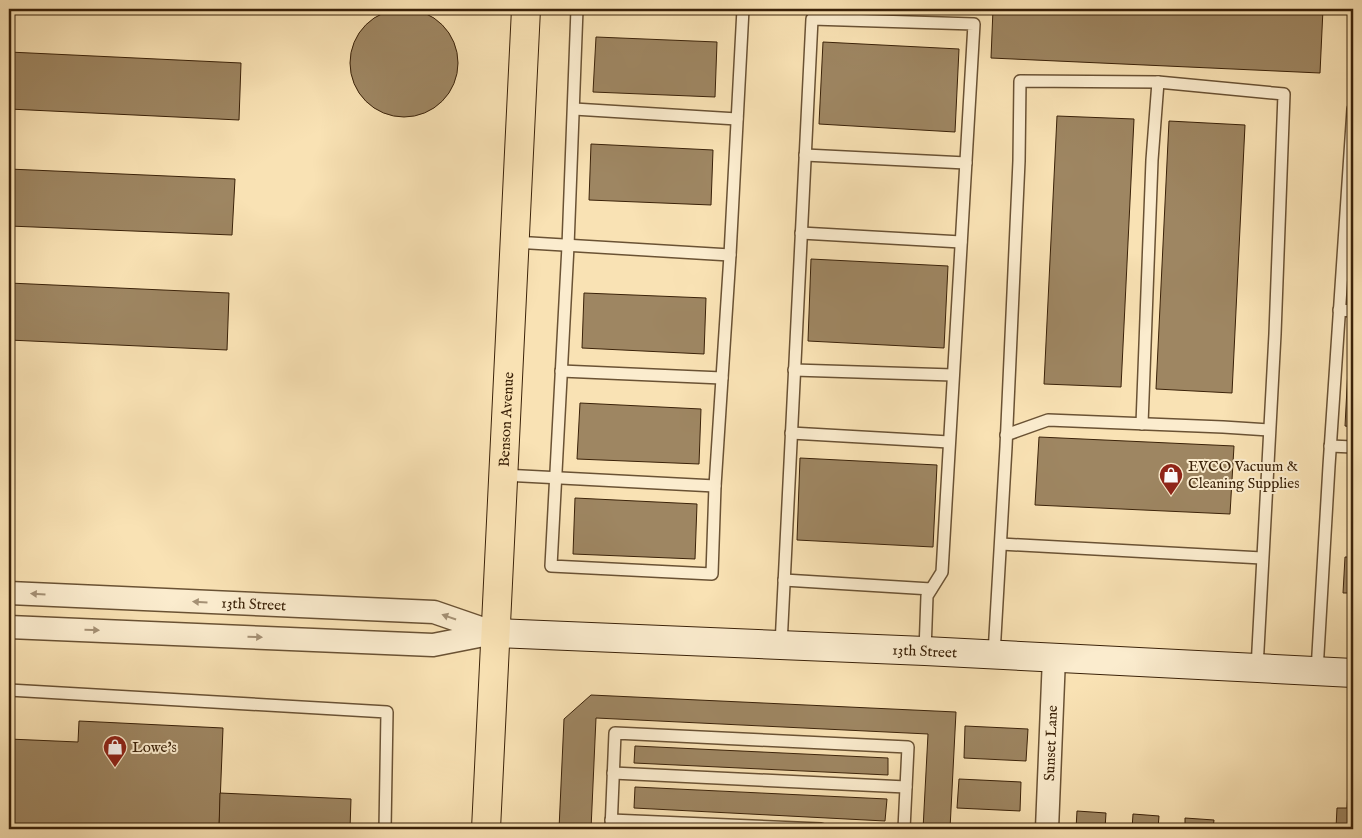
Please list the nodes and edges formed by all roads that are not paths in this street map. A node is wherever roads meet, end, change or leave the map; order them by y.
1 (526, 9) edge
2 (578, 9) edge
3 (743, 9) edge
4 (1158, 82) junction
5 (574, 109) junction
6 (1353, 109) edge
7 (737, 119) junction
8 (805, 155) junction
9 (966, 163) junction
10 (801, 233) junction
11 (514, 242) junction
12 (961, 242) junction
13 (568, 246) junction
14 (730, 255) junction
15 (1339, 310) junction
16 (1353, 311) edge
17 (794, 370) junction
18 (561, 372) junction
19 (953, 375) junction
20 (722, 378) junction
21 (1142, 424) junction
22 (1270, 430) junction
23 (791, 434) junction
24 (1006, 435) junction
25 (949, 442) junction
26 (1330, 446) junction
27 (1353, 447) edge
28 (503, 475) junction
29 (555, 478) junction
30 (715, 486) junction
31 (1001, 544) junction
32 (1262, 558) junction
33 (784, 580) junction
34 (932, 589) junction
35 (9, 593) edge
36 (9, 627) edge
37 (495, 633) junction
38 (780, 645) junction
39 (924, 651) junction
40 (994, 654) junction
41 (1054, 657) junction
42 (1257, 668) junction
43 (1318, 671) junction
44 (1353, 673) edge
45 (9, 690) edge
46 (613, 773) junction
47 (906, 786) junction
48 (611, 824) edge
49 (385, 829) edge
50 (486, 829) edge
51 (821, 829) edge
52 (904, 829) edge
53 (1047, 829) edge

1 - 11 main road, Benson Avenue
2 - 5 lane
3 - 7 lane
4 - 21 lane
4 - 22 lane
4 - 24 lane
5 - 7 lane
5 - 13 lane
6 - 15 lane
7 - 14 lane
8 - 9 lane
8 - 9 lane
8 - 10 lane
9 - 12 lane
10 - 12 lane
10 - 17 lane
11 - 13 lane
11 - 28 main road, Benson Avenue
12 - 19 lane
13 - 14 lane
13 - 18 lane
14 - 20 lane
15 - 16 lane
15 - 26 lane
17 - 19 lane
17 - 23 lane
18 - 20 lane
18 - 29 lane
19 - 25 lane
20 - 30 lane
21 - 22 lane
21 - 24 lane
22 - 32 lane
23 - 25 lane
23 - 33 lane
24 - 31 lane
25 - 34 lane
26 - 27 lane
26 - 43 lane
28 - 29 lane
28 - 37 main road, Benson Avenue
29 - 30 lane
29 - 30 lane
31 - 32 lane
31 - 40 lane
32 - 42 lane
33 - 34 lane
33 - 38 lane
34 - 39 lane
37 -> 35 street, 13th Street
36 -> 37 street, 13th Street
37 - 38 street, 13th Street
37 - 50 main road, Benson Avenue
38 - 39 street, 13th Street
39 - 40 street, 13th Street
40 - 41 street, 13th Street
41 - 42 street, 13th Street
41 - 53 street, Sunset Lane
42 - 43 street, 13th Street
43 - 44 street, 13th Street
45 - 49 lane
46 - 47 lane
46 - 47 lane
46 - 48 lane
47 - 52 lane
48 - 51 lane

